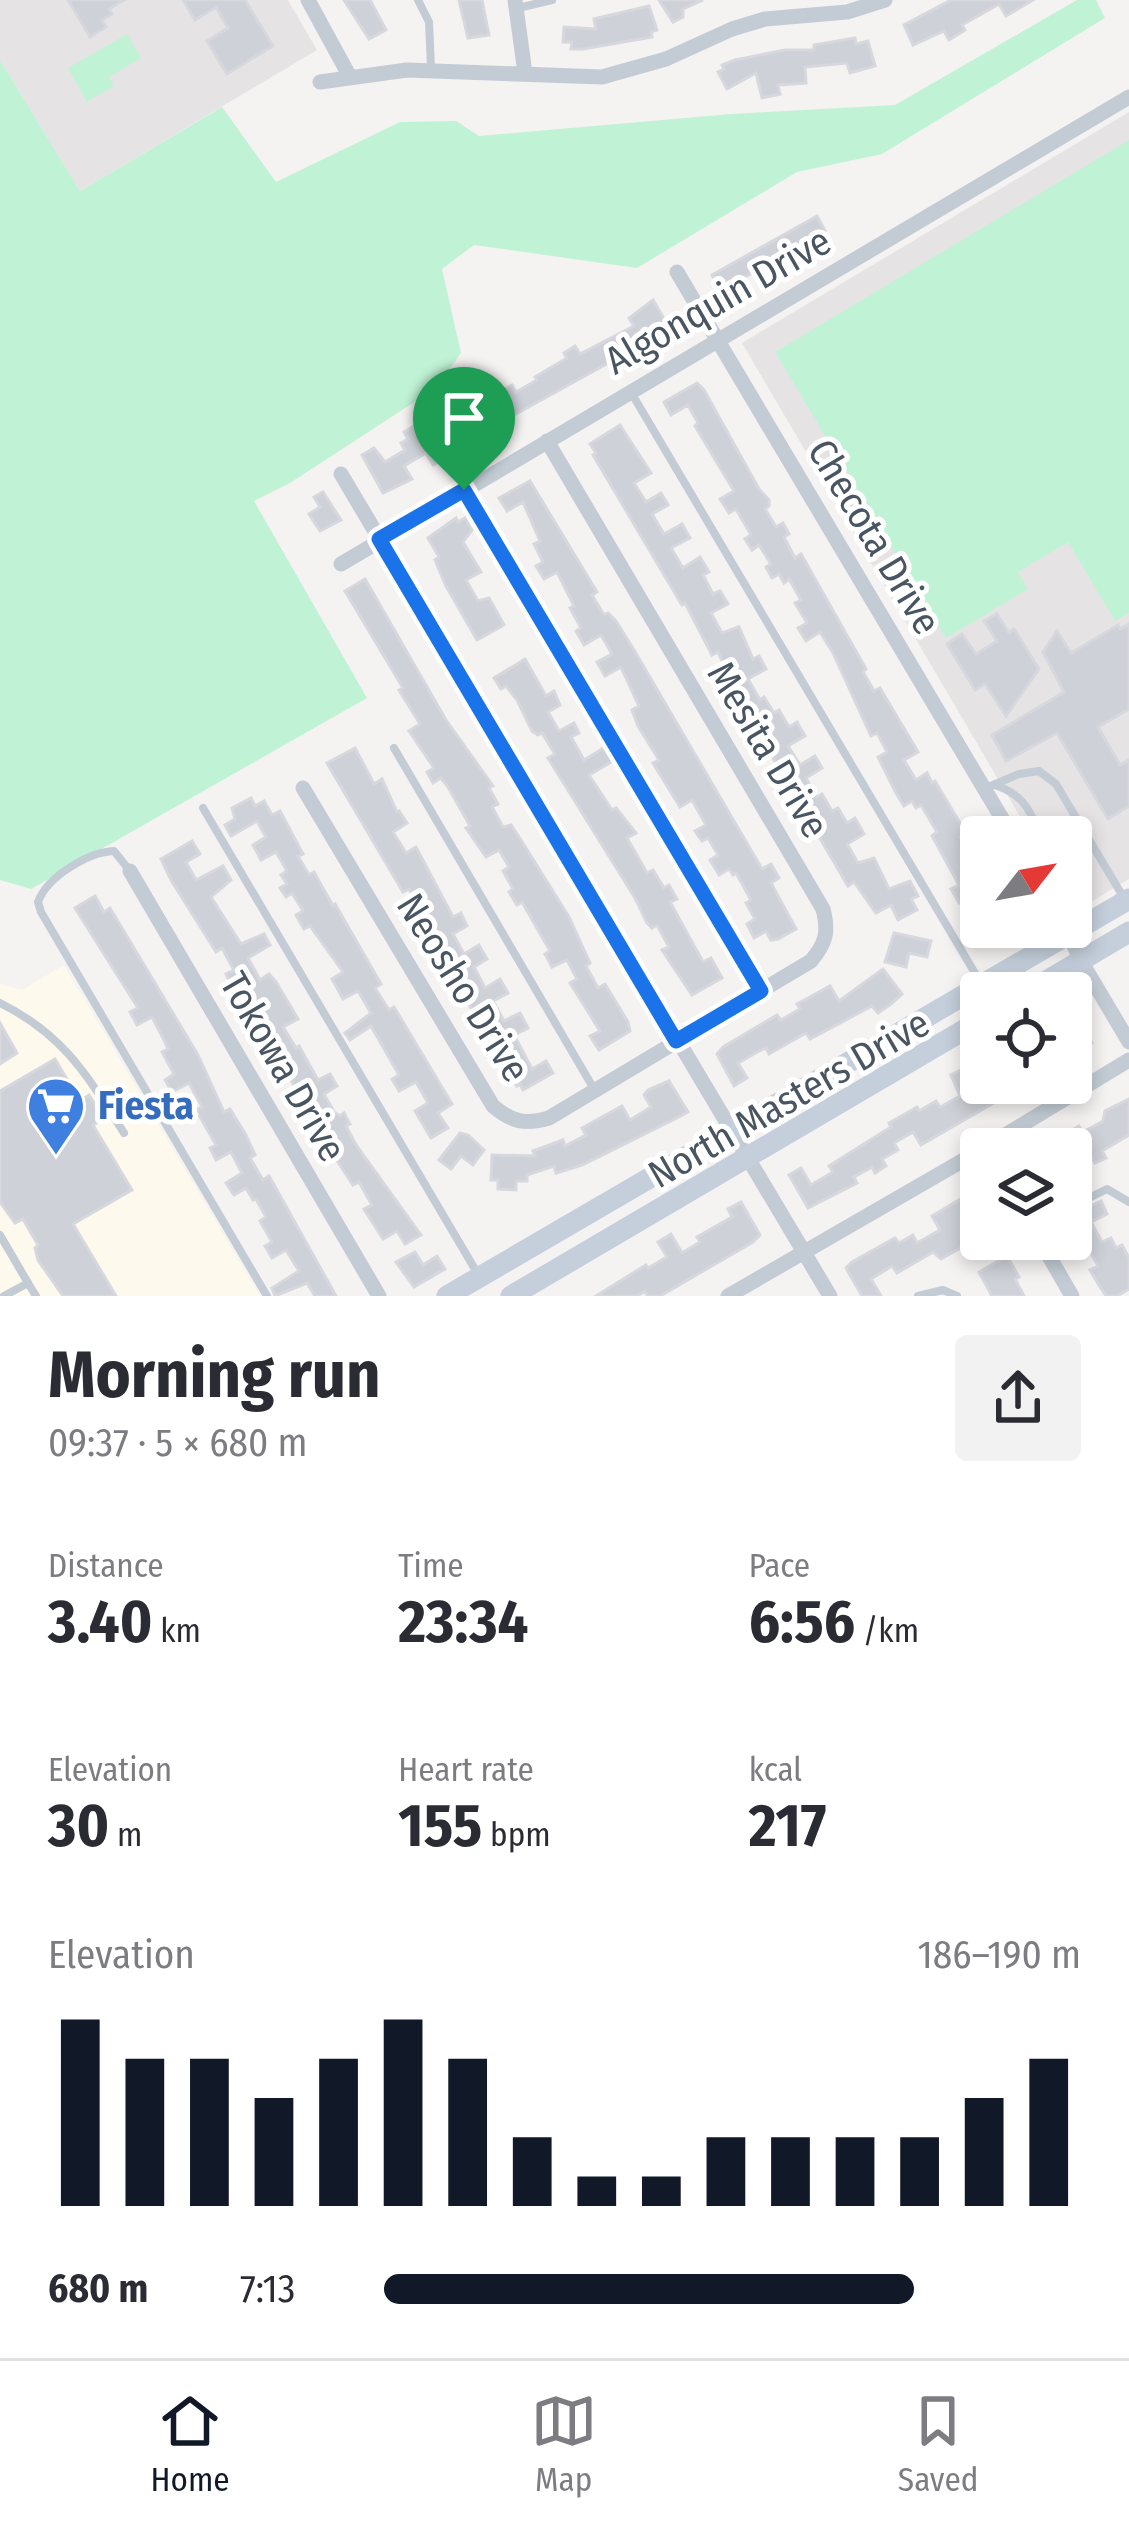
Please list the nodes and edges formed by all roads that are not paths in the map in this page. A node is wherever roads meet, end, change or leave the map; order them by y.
1 (308, 0) edge
2 (418, 0) edge
3 (552, 0) edge
4 (885, 0) edge
5 (516, 4) edge
6 (431, 70) junction
7 (525, 74) junction
8 (350, 77) junction
9 (320, 82) dead end
10 (1129, 97) edge
11 (677, 272) dead end
12 (718, 339) junction
13 (630, 391) junction
14 (547, 441) junction
15 (341, 474) dead end
16 (464, 490) junction
17 (379, 539) junction
18 (341, 564) dead end
19 (394, 748) dead end
20 (989, 787) junction
21 (303, 788) dead end
22 (203, 808) dead end
23 (1003, 816) edge
24 (1033, 816) edge
25 (130, 871) joint
26 (1127, 900) edge
27 (1092, 918) edge
28 (1129, 932) edge
29 (1042, 948) edge
30 (1075, 948) edge
31 (1081, 961) junction
32 (975, 972) edge
33 (1005, 972) edge
34 (1062, 972) edge
35 (761, 991) junction
36 (960, 1000) edge
37 (0, 1003) edge
38 (960, 1032) edge
39 (676, 1041) junction
40 (1129, 1042) edge
41 (1129, 1060) edge
42 (595, 1090) junction
43 (1018, 1128) edge
44 (124, 1133) dead end
45 (731, 1134) junction
46 (746, 1159) junction
47 (960, 1162) edge
48 (1092, 1197) edge
49 (1129, 1202) edge
50 (0, 1235) edge
51 (4, 1250) edge
52 (802, 1253) junction
53 (1051, 1260) edge
54 (480, 1277) junction
55 (28, 1283) junction
56 (4, 1296) edge
57 (36, 1296) edge
58 (267, 1296) edge
59 (379, 1296) edge
60 (447, 1296) edge
61 (511, 1296) edge
62 (728, 1296) edge
63 (830, 1296) edge
64 (918, 1296) edge
65 (957, 1296) edge
66 (1072, 1296) edge

1 - 8 street
2 - 6 lane
3 - 5 lane
4 - 7 street
5 - 7 street
6 - 7 street
6 - 8 street
8 - 9 street
10 - 12 street, Algonquin Drive
11 - 12 street, Checota Drive
12 - 13 street, Algonquin Drive
12 - 20 street, Checota Drive
13 - 14 street, Algonquin Drive
13 - 32 lane
14 - 16 street, Algonquin Drive
14 - 35 street, Mesita Drive
15 - 17 street
16 - 17 street, Algonquin Drive
16 - 35 lane
17 - 18 street, Algonquin Drive
17 - 39 street
19 - 42 lane
20 - 23 street, Checota Drive
20 - 24 lane
20 - 26 lane
21 - 42 street, Neosho Drive
22 - 54 lane
25 - 58 lane
25 - 59 street, Tokowa Drive
26 - 27 main road, North Masters Drive
28 - 31 main road
29 - 33 main road, North Masters Drive
30 - 31 street
31 - 34 main road
31 - 40 street
35 - 39 street, Mesita Drive
36 - 45 main road, North Masters Drive
37 - 44 lane
38 - 46 main road, North Masters Drive
39 - 42 street, Neosho Drive
39 - 45 street
41 - 43 street
45 - 46 street
45 - 54 main road, North Masters Drive
46 - 52 street
46 - 61 main road, North Masters Drive
47 - 52 street
48 - 49 lane
50 - 51 lane
51 - 55 lane
52 - 62 street
52 - 63 street
53 - 66 street
54 - 60 main road, North Masters Drive
55 - 56 lane
55 - 57 lane
64 - 65 lane

